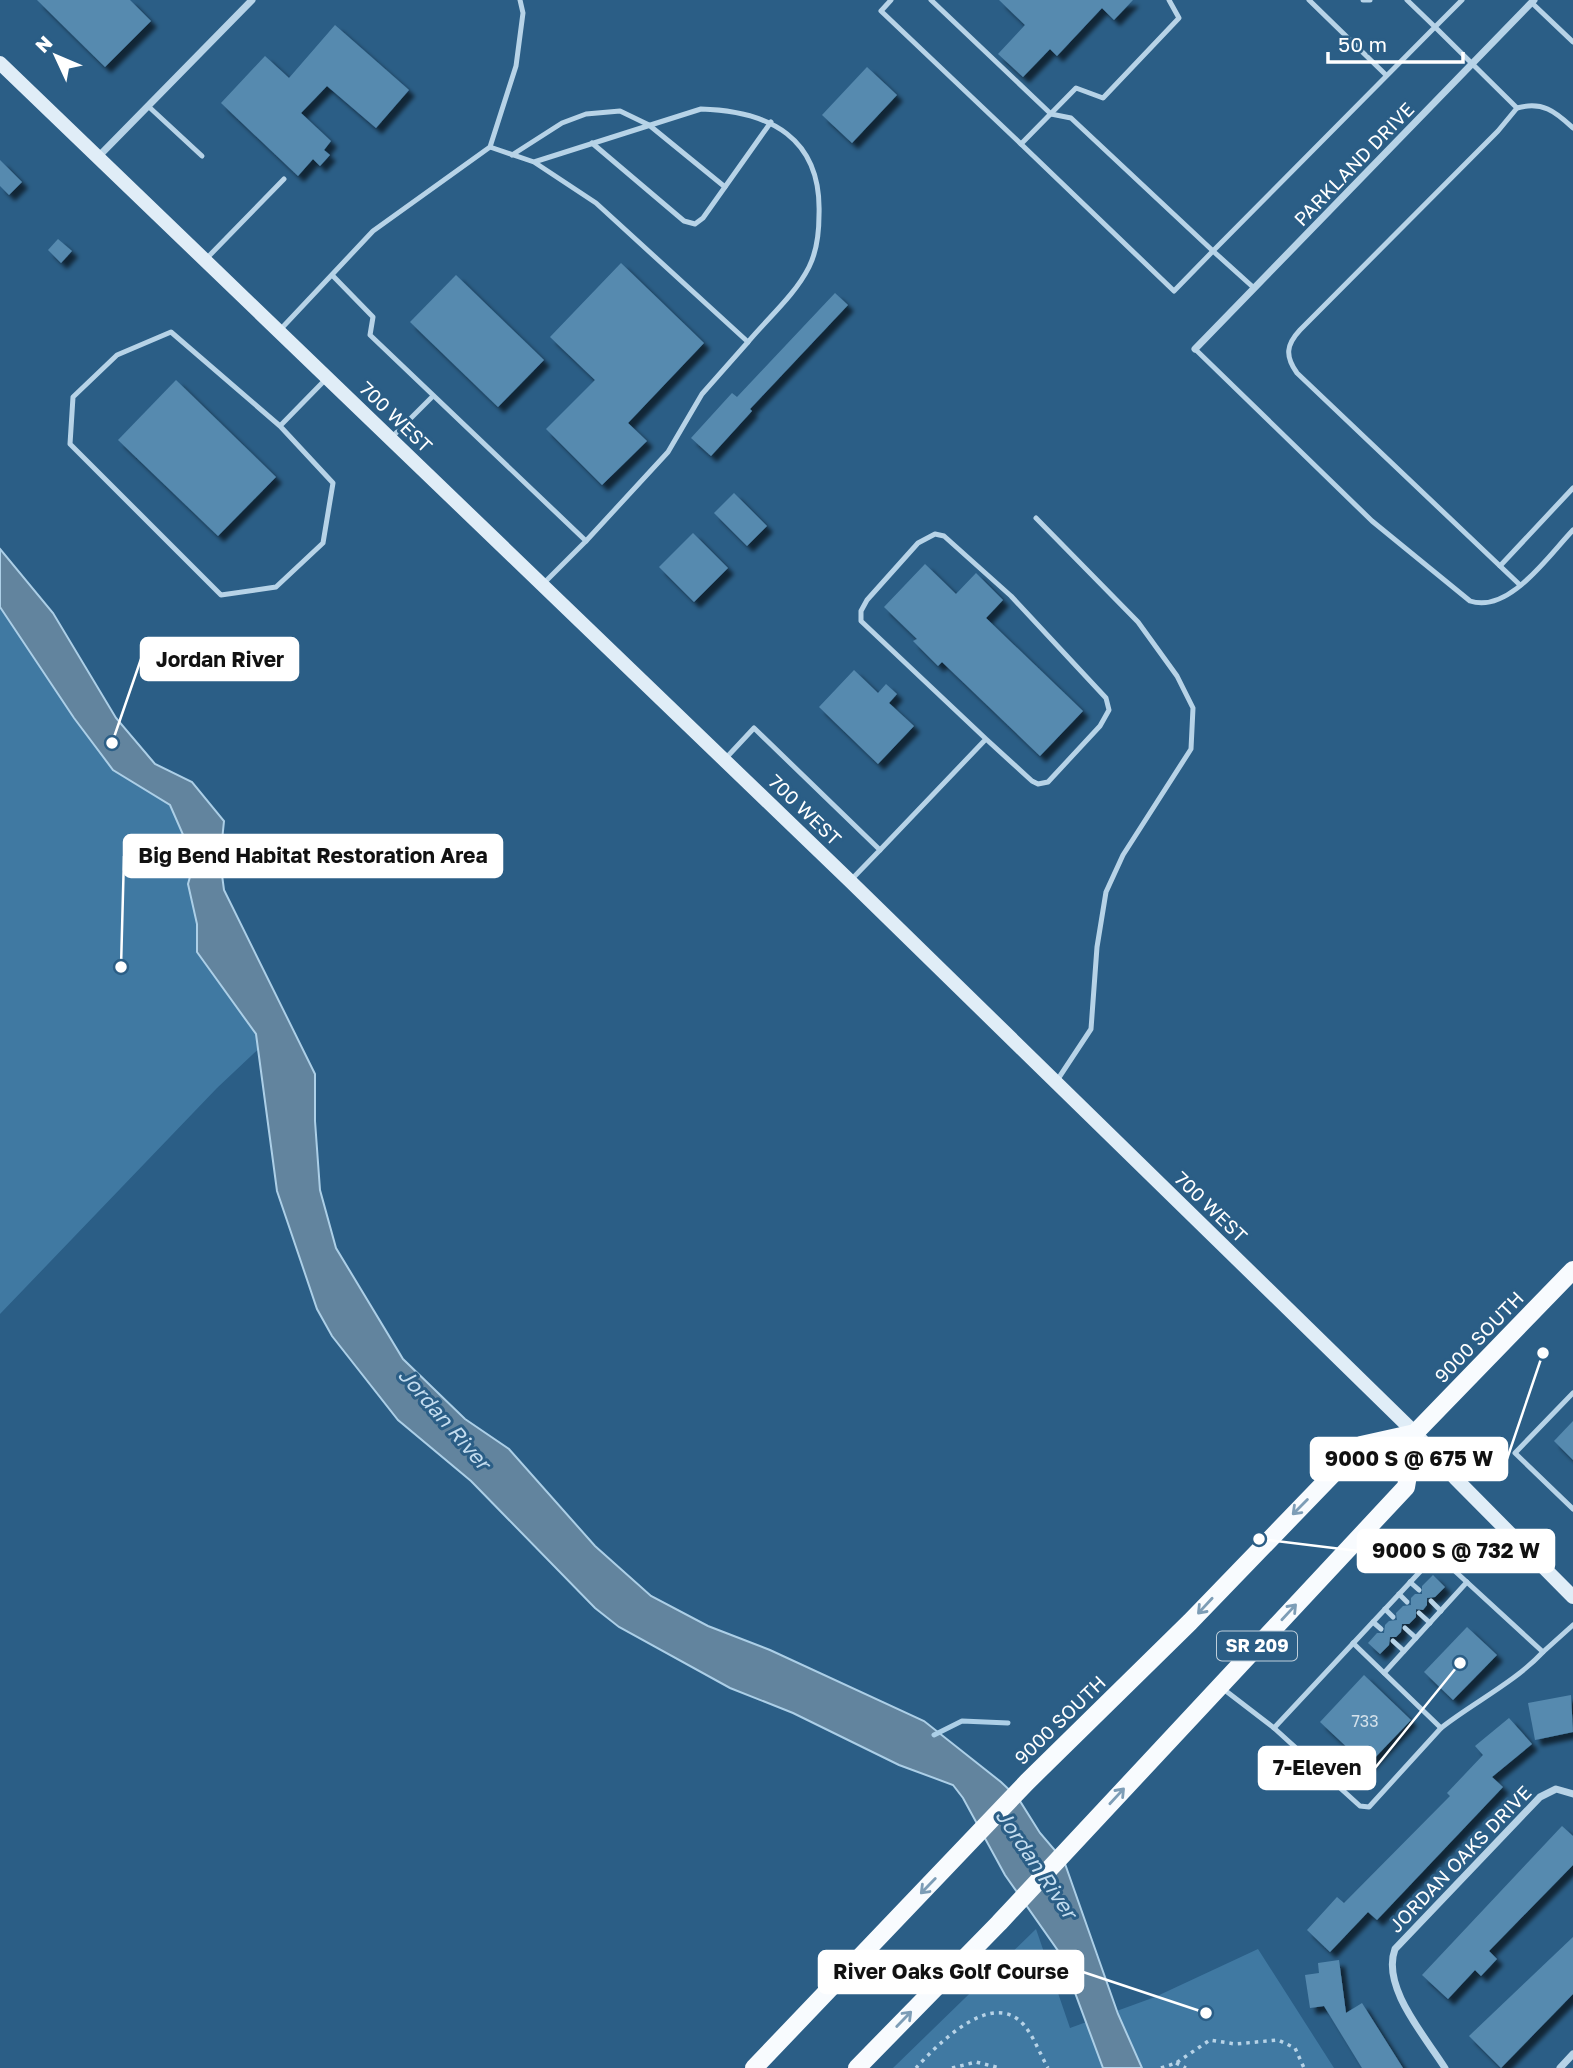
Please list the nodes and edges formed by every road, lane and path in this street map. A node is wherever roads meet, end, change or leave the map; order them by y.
1 (252, 0) edge
2 (520, 0) edge
3 (891, 0) edge
4 (931, 0) edge
5 (1169, 0) edge
6 (1309, 0) edge
7 (1363, 0) edge
8 (1370, 0) edge
9 (1407, 0) edge
10 (1462, 0) edge
11 (1533, 1) edge
12 (1435, 27) junction
13 (1572, 39) edge
14 (0, 63) edge
15 (1472, 65) junction
16 (1387, 75) junction
17 (148, 106) junction
18 (1517, 108) junction
19 (1051, 114) junction
20 (771, 122) junction
21 (649, 125) junction
22 (1573, 128) edge
23 (592, 143) junction
24 (1021, 144) junction
25 (490, 147) junction
26 (512, 155) junction
27 (202, 156) dead end
28 (97, 157) junction
29 (534, 162) junction
30 (284, 179) dead end
31 (725, 187) junction
32 (1213, 251) junction
33 (204, 261) junction
34 (333, 276) junction
35 (1254, 288) junction
36 (279, 331) junction
37 (748, 342) junction
38 (1195, 349) joint
39 (327, 377) junction
40 (433, 396) junction
41 (280, 426) junction
42 (390, 439) junction
43 (1573, 488) edge
44 (1036, 518) dead end
45 (1573, 530) edge
46 (586, 541) junction
47 (1500, 566) junction
48 (542, 584) junction
49 (1520, 585) junction
50 (986, 739) junction
51 (724, 759) junction
52 (880, 850) junction
53 (850, 881) junction
54 (1056, 1082) junction
55 (1573, 1270) edge
56 (1573, 1393) edge
57 (1415, 1433) junction
58 (1573, 1509) edge
59 (1410, 1582) junction
60 (1467, 1582) junction
61 (1419, 1590) dead end
62 (1399, 1594) junction
63 (1573, 1597) edge
64 (1431, 1601) dead end
65 (1407, 1602) dead end
66 (1385, 1609) junction
67 (1441, 1611) junction
68 (1419, 1614) dead end
69 (1393, 1617) dead end
70 (1373, 1622) junction
71 (1430, 1623) junction
72 (1573, 1625) edge
73 (1405, 1628) dead end
74 (1381, 1629) dead end
75 (1416, 1638) junction
76 (1393, 1641) dead end
77 (1353, 1643) junction
78 (1404, 1651) junction
79 (1543, 1652) junction
80 (1384, 1673) junction
81 (1219, 1686) junction
82 (1274, 1728) junction
83 (1441, 1728) junction
84 (1573, 1794) edge
85 (1573, 2054) edge
86 (1176, 2063) junction
87 (754, 2068) edge
88 (857, 2068) edge
89 (916, 2068) edge
90 (952, 2068) edge
91 (1000, 2068) edge
92 (1048, 2068) edge
93 (1161, 2068) edge
94 (1186, 2068) edge
95 (1304, 2068) edge
96 (1446, 2068) edge
97 (1560, 2068) edge

1 - 17 street
2 - 25 lane
3 - 24 lane
4 - 19 lane
5 - 19 lane
6 - 16 lane
7 - 8 lane
9 - 12 lane
10 - 12 lane
11 - 13 lane
11 - 15 street, PARKLAND DRIVE
12 - 15 lane
12 - 16 lane
14 - 28 street, 700 WEST
15 - 18 lane
15 - 35 street, PARKLAND DRIVE
16 - 32 lane
17 - 27 lane
17 - 28 street
18 - 22 lane
18 - 47 lane
19 - 24 lane
19 - 32 lane
20 - 21 lane
20 - 31 lane
20 - 37 lane
21 - 23 lane
21 - 26 lane
21 - 31 lane
23 - 29 lane
23 - 31 lane
24 - 32 lane
25 - 26 lane
25 - 34 lane
26 - 29 lane
28 - 33 street, 700 WEST
29 - 37 lane
30 - 33 lane
32 - 35 lane
33 - 36 street, 700 WEST
34 - 36 lane
34 - 40 lane
35 - 38 street, PARKLAND DRIVE
36 - 39 street, 700 WEST
37 - 46 lane
38 - 49 lane
39 - 41 lane
39 - 42 street, 700 WEST
40 - 42 lane
40 - 46 lane
41 - 41 lane
42 - 48 street, 700 WEST
43 - 47 lane
44 - 54 lane
45 - 49 lane
46 - 48 lane
47 - 49 lane
48 - 51 street, 700 WEST
50 - 50 lane
50 - 52 lane
51 - 52 lane
51 - 53 street, 700 WEST
52 - 53 lane
53 - 54 street, 700 WEST
54 - 57 street, 700 WEST
55 - 57 main road, 9000 SOUTH
56 - 58 lane
57 - 63 street, 700 WEST
81 -> 57 main road, SR 209
57 -> 87 main road, 9000 SOUTH / SR 209
59 - 60 lane
59 - 61 lane
59 - 62 lane
60 - 67 lane
60 - 79 lane
62 - 65 lane
62 - 66 lane
64 - 67 lane
66 - 69 lane
66 - 70 lane
67 - 71 lane
68 - 71 lane
70 - 74 lane
70 - 77 lane
71 - 75 lane
72 - 79 lane
73 - 75 lane
75 - 78 lane
76 - 78 lane
77 - 80 lane
77 - 82 lane
78 - 80 lane
79 - 83 lane
80 - 83 lane
81 - 82 lane
88 -> 81 main road, SR 209
82 - 83 lane
84 - 96 street, JORDAN OAKS DRIVE
85 - 97 street
86 - 93 path
86 - 94 path
86 - 95 path
89 - 92 path
90 - 91 path

